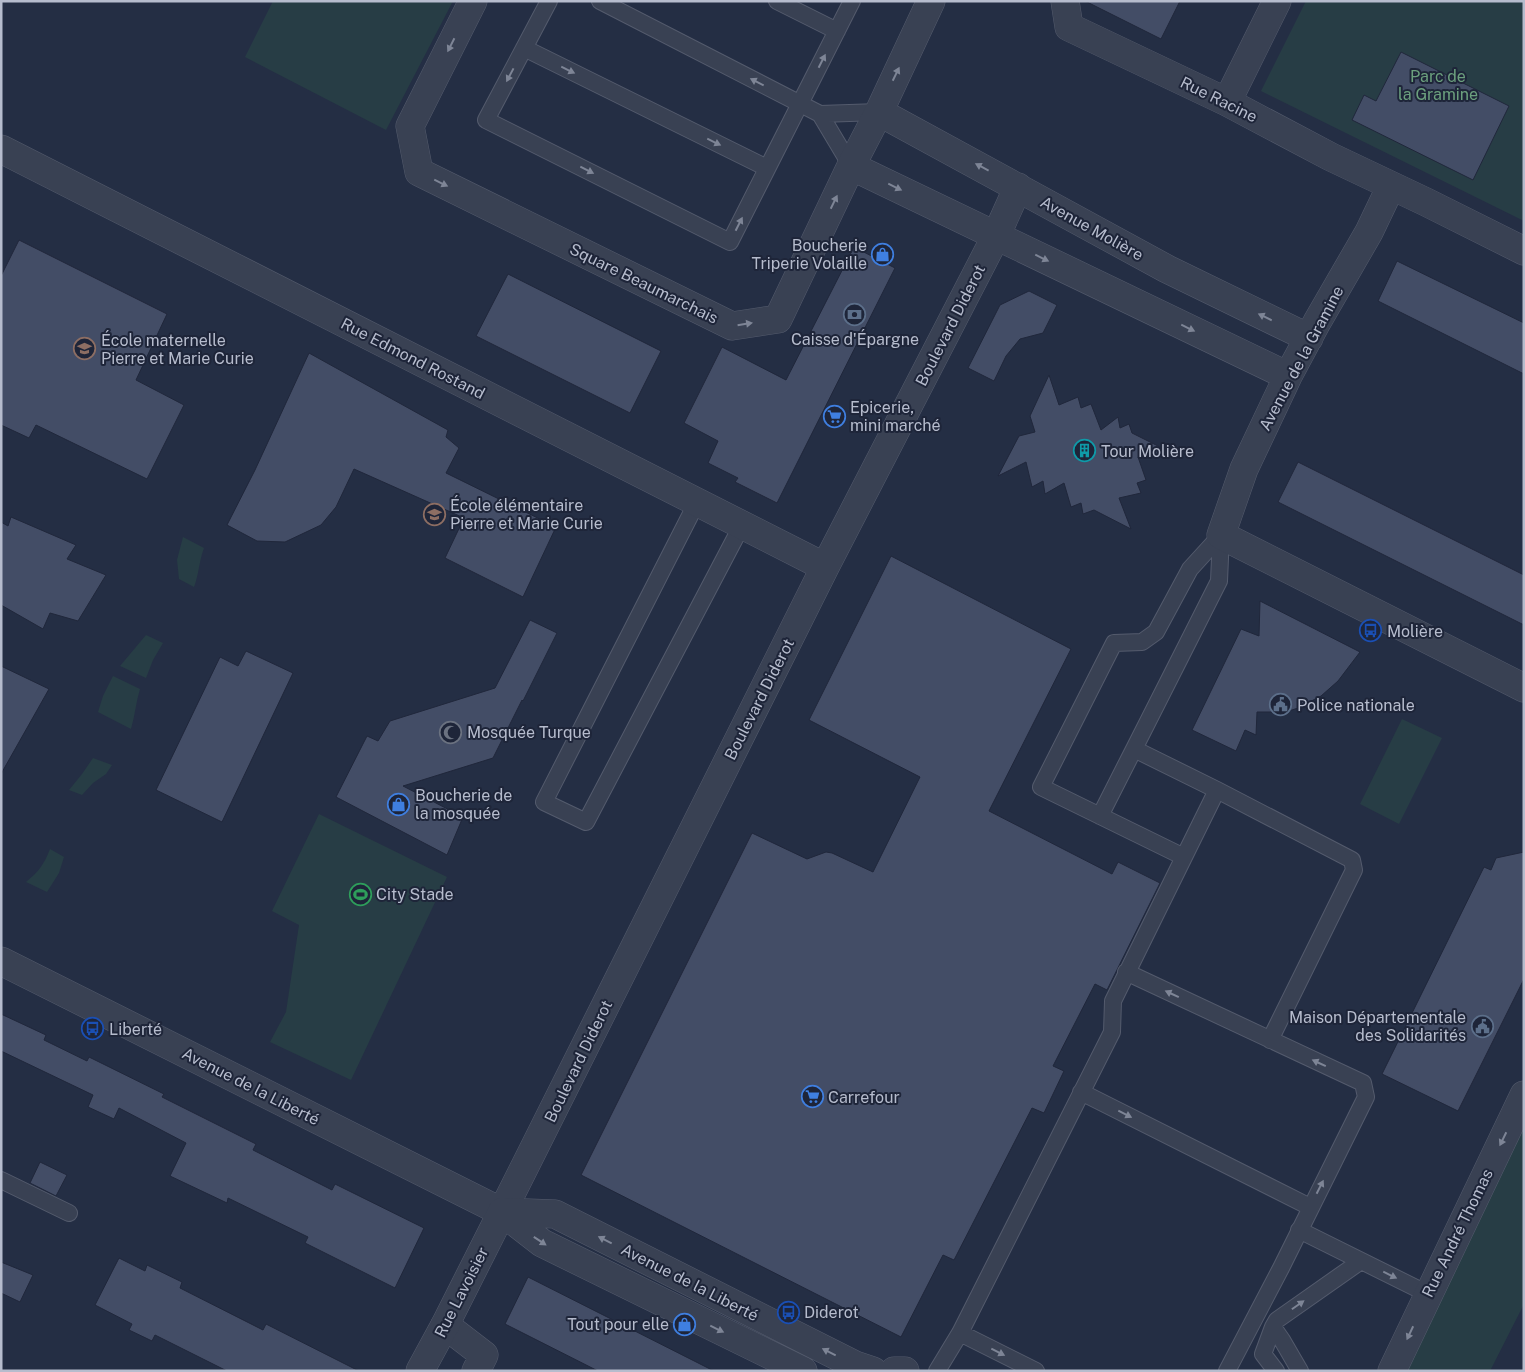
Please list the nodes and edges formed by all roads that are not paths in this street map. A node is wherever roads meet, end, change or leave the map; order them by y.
1 (473, 1) edge
2 (549, 1) edge
3 (600, 1) edge
4 (777, 1) edge
5 (852, 1) edge
6 (931, 1) edge
7 (1065, 1) edge
8 (1278, 1) edge
9 (837, 32) junction
10 (524, 48) junction
11 (1227, 102) junction
12 (800, 104) junction
13 (879, 112) junction
14 (820, 114) junction
15 (1, 149) edge
16 (851, 166) junction
17 (767, 168) junction
18 (1391, 186) junction
19 (1018, 187) junction
20 (996, 236) junction
21 (1524, 251) edge
22 (1309, 338) junction
23 (1288, 376) junction
24 (697, 502) junction
25 (742, 524) junction
26 (1221, 535) junction
27 (826, 566) junction
28 (1524, 688) edge
29 (1134, 748) junction
30 (1217, 790) junction
31 (1100, 816) junction
32 (1184, 857) junction
33 (1, 961) edge
34 (1126, 972) junction
35 (1270, 1040) junction
36 (1082, 1092) junction
37 (1524, 1096) edge
38 (1, 1180) edge
39 (1310, 1207) junction
40 (502, 1212) junction
41 (69, 1213) dead end
42 (1299, 1230) junction
43 (1360, 1261) junction
44 (1428, 1294) junction
45 (445, 1326) junction
46 (1273, 1327) junction
47 (960, 1333) junction
48 (1263, 1354) junction
49 (1233, 1367) edge
50 (420, 1371) edge
51 (476, 1371) edge
52 (803, 1371) edge
53 (873, 1371) edge
54 (894, 1371) edge
55 (905, 1371) edge
56 (937, 1371) edge
57 (1036, 1371) edge
58 (1257, 1371) edge
59 (1276, 1371) edge
60 (1300, 1371) edge
61 (1392, 1371) edge

1 -> 16 street, Square Beaumarchais
2 - 10 lane
12 -> 3 lane
4 - 9 lane
5 - 9 lane
13 -> 6 street, Square Beaumarchais
7 - 11 street, Rue Racine
8 - 11 street
12 -> 9 lane
10 -> 17 lane
10 -> 17 lane
11 - 18 street, Rue Racine
12 - 14 lane
12 - 17 lane
13 - 14 lane
13 - 16 street, Square Beaumarchais
19 -> 13 street, Avenue Molière
14 - 16 lane
15 - 24 street, Rue Edmond Rostand
16 -> 20 street
18 - 21 street, Rue Racine
18 - 22 street, Avenue de la Gramine
19 - 20 street, Boulevard Diderot
22 -> 19 street, Avenue Molière
20 -> 23 street
20 - 27 street, Boulevard Diderot
22 - 23 street, Avenue de la Gramine
23 - 26 street, Avenue de la Gramine
24 - 25 street, Rue Edmond Rostand
24 - 25 lane
25 - 27 street, Rue Edmond Rostand
26 - 28 street
26 - 29 lane
26 - 31 lane
27 - 40 street, Boulevard Diderot
29 - 30 lane
29 - 31 lane
30 - 32 lane
30 - 35 lane
31 - 32 lane
32 - 34 lane
33 - 40 street, Avenue de la Liberté
35 -> 34 lane
34 - 36 lane
39 -> 35 lane
36 -> 39 lane
36 - 47 lane
37 -> 44 street, Rue André Thomas
38 - 41 lane
39 - 42 lane
40 - 45 street, Rue Lavoisier
40 -> 52 street, Avenue de la Liberté
53 -> 40 street, Avenue de la Liberté
42 - 43 lane
42 - 49 lane
43 -> 44 lane
46 -> 43 lane
44 -> 61 street, Rue André Thomas
45 - 50 street, Rue Lavoisier
45 - 51 street
46 - 48 lane
46 - 60 lane
47 - 56 lane
47 -> 57 lane
48 - 58 lane
48 - 59 lane
54 - 55 street

